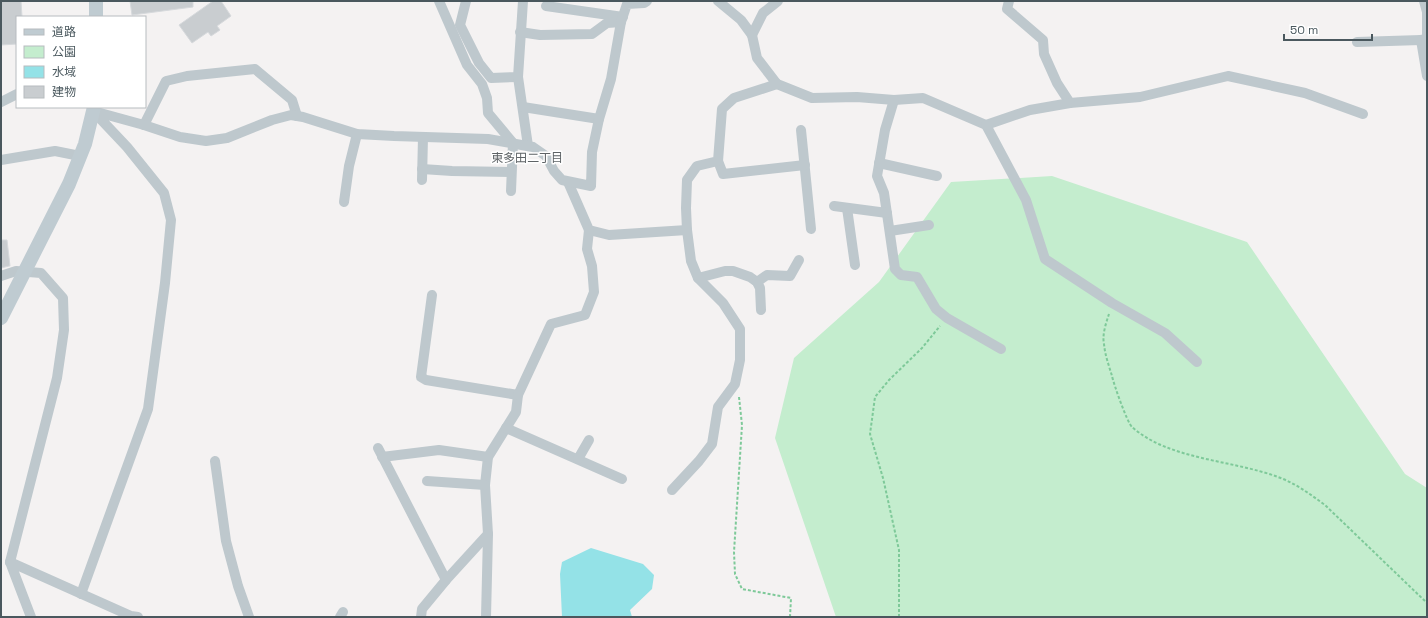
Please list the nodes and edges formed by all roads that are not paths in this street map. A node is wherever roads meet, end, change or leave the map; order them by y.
1 (96, 1) edge
2 (439, 1) edge
3 (466, 1) edge
4 (523, 1) edge
5 (647, 1) edge
6 (718, 1) edge
7 (778, 1) edge
8 (1009, 1) edge
9 (1424, 1) edge
10 (546, 6) dead end
11 (96, 16) edge
12 (622, 20) junction
13 (520, 32) junction
14 (752, 35) junction
15 (1425, 39) edge
16 (1357, 42) dead end
17 (1427, 76) edge
18 (518, 77) junction
19 (777, 84) junction
20 (16, 94) edge
21 (894, 100) junction
22 (1, 102) edge
23 (1070, 103) junction
24 (523, 107) junction
25 (93, 109) edge
26 (1363, 114) dead end
27 (297, 116) junction
28 (599, 119) junction
29 (144, 125) junction
30 (986, 126) junction
31 (802, 130) dead end
32 (357, 134) junction
33 (423, 137) junction
34 (513, 142) junction
35 (528, 146) junction
36 (80, 156) junction
37 (1, 160) edge
38 (718, 161) junction
39 (879, 163) junction
40 (805, 165) junction
41 (422, 169) junction
42 (511, 172) junction
43 (938, 176) dead end
44 (422, 180) dead end
45 (568, 182) junction
46 (510, 191) dead end
47 (344, 202) dead end
48 (834, 206) dead end
49 (847, 208) junction
50 (887, 212) junction
51 (930, 225) dead end
52 (811, 229) dead end
53 (589, 230) junction
54 (687, 230) junction
55 (890, 231) junction
56 (799, 260) dead end
57 (855, 265) dead end
58 (25, 272) junction
59 (1, 276) edge
60 (698, 278) junction
61 (757, 282) junction
62 (432, 295) dead end
63 (760, 310) dead end
64 (1, 318) edge
65 (1001, 350) dead end
66 (1197, 362) dead end
67 (518, 395) junction
68 (506, 428) junction
69 (589, 440) dead end
70 (488, 457) junction
71 (578, 459) junction
72 (215, 461) dead end
73 (622, 479) dead end
74 (427, 481) dead end
75 (485, 485) junction
76 (672, 490) dead end
77 (488, 534) junction
78 (10, 562) junction
79 (446, 580) junction
80 (81, 594) junction
81 (31, 617) edge
82 (138, 617) edge
83 (249, 617) edge
84 (421, 617) edge
85 (486, 617) edge

1 - 11 street
2 - 34 street
3 - 18 street
4 - 13 street
5 - 12 street
6 - 14 street
7 - 14 street
8 - 23 street
9 - 15 street
10 - 12 street
12 - 13 street
12 - 28 street
13 - 18 street
14 - 19 street
15 - 16 street
15 - 17 street
18 - 24 street
19 - 21 street
19 - 38 street
20 - 22 street
21 - 30 street
21 - 39 street
23 - 26 street
23 - 30 street
24 - 28 street
24 - 35 street
25 - 29 street
25 - 36 street
25 - 80 street
27 - 29 street
27 - 29 street
27 - 32 street
28 - 45 street
30 - 66 street
31 - 40 street
32 - 33 street
32 - 47 street
33 - 34 street
33 - 41 street
34 - 35 street
34 - 42 street
35 - 45 street
36 - 37 street
36 - 58 street
38 - 40 street
38 - 54 street
39 - 43 street
39 - 50 street
40 - 52 street
41 - 42 street
41 - 44 street
42 - 46 street
45 - 53 street
48 - 49 street
49 - 50 street
49 - 57 street
50 - 55 street
51 - 55 street
53 - 54 street
53 - 67 street
54 - 60 street
55 - 65 street
56 - 61 street
58 - 59 street
58 - 64 street
58 - 78 street
60 - 61 street
60 - 76 street
61 - 63 street
62 - 67 street
67 - 68 street
68 - 70 street
68 - 71 street
69 - 71 street
70 - 75 street
70 - 79 street
71 - 73 street
72 - 83 street
74 - 75 street
75 - 77 street
77 - 79 street
77 - 85 street
78 - 80 street
78 - 81 street
79 - 84 street
80 - 82 street

